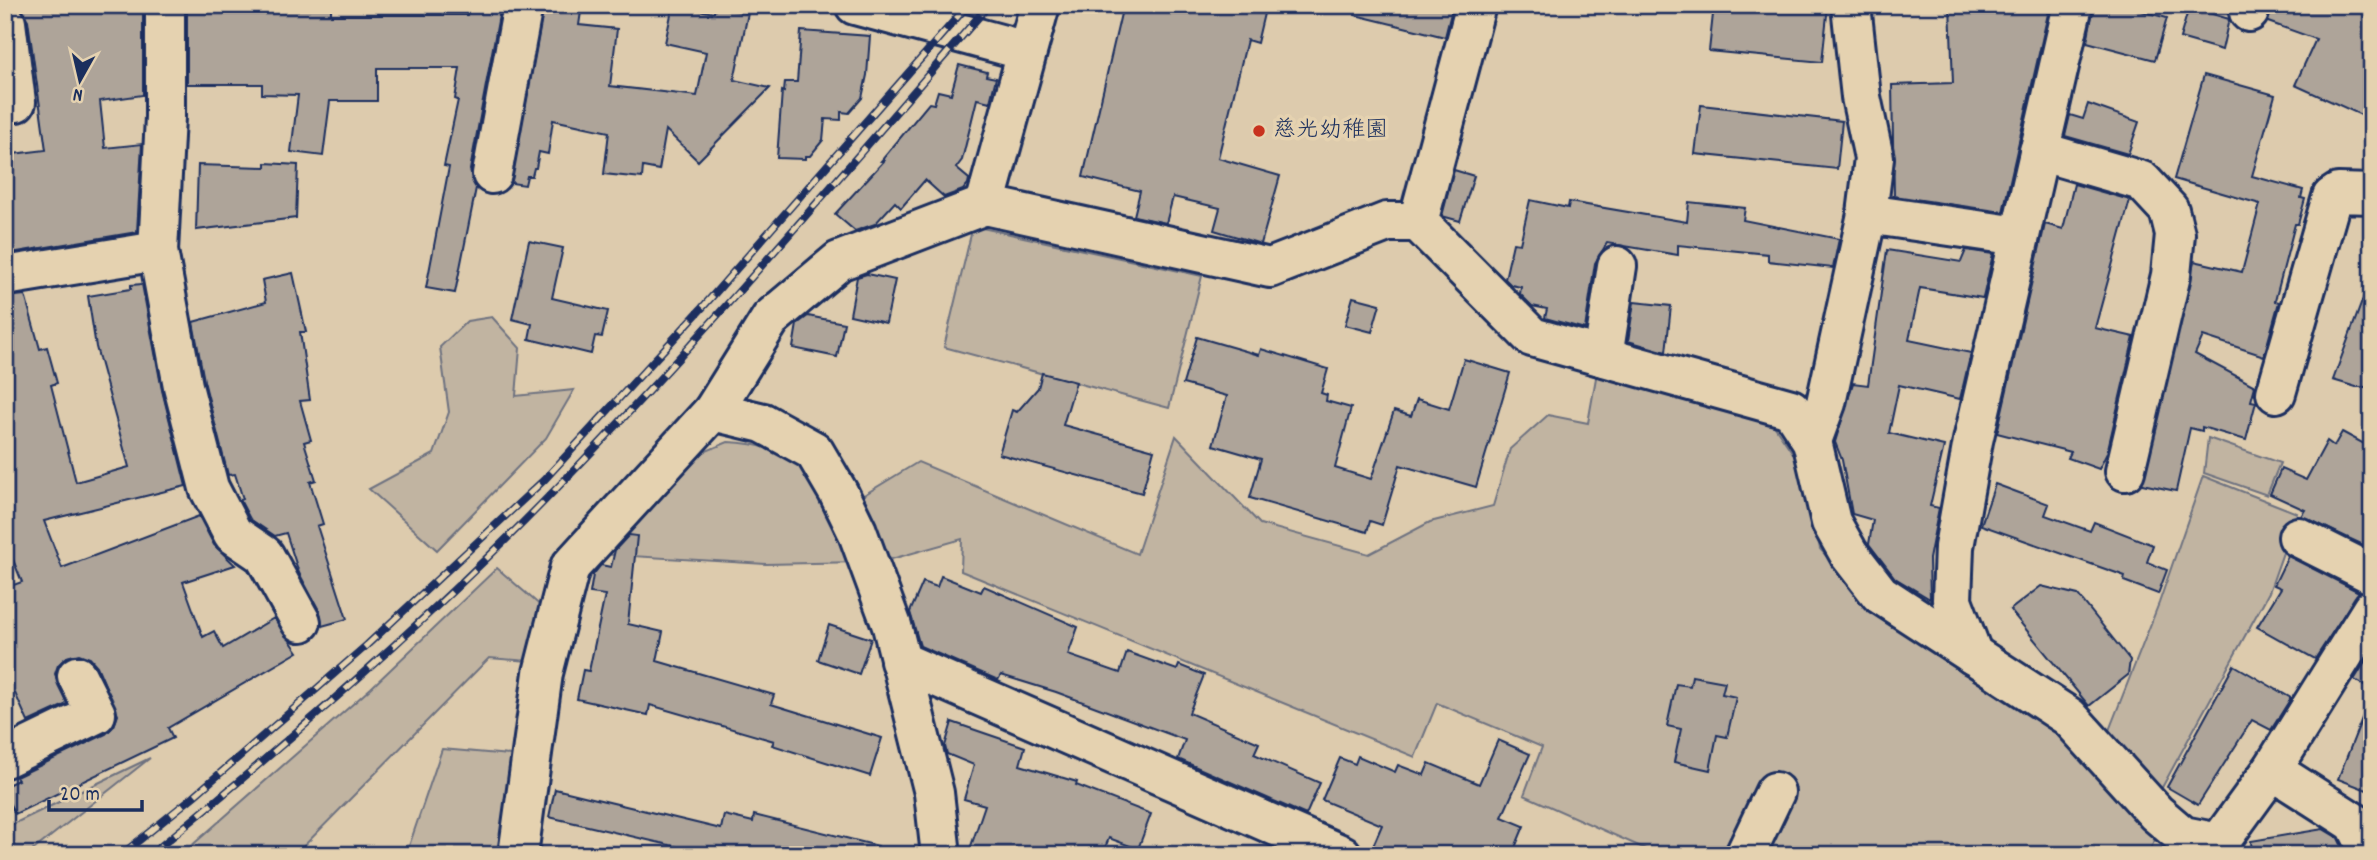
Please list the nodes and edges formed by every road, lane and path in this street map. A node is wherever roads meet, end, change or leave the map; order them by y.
1 (165, 5) edge
2 (523, 5) edge
3 (855, 5) edge
4 (1040, 5) edge
5 (1476, 5) edge
6 (1851, 5) edge
7 (2073, 5) edge
8 (6, 23) edge
9 (1026, 51) junction
10 (5, 103) edge
11 (2039, 151) junction
12 (492, 174) dead end
13 (2372, 194) edge
14 (985, 205) junction
15 (1867, 214) junction
16 (1418, 222) junction
17 (2019, 236) junction
18 (158, 251) junction
19 (1617, 266) dead end
20 (5, 275) edge
21 (1602, 357) junction
22 (2276, 393) dead end
23 (713, 411) junction
24 (1812, 441) junction
25 (2124, 471) dead end
26 (2298, 537) dead end
27 (2372, 574) edge
28 (2372, 609) edge
29 (301, 622) dead end
30 (1973, 654) junction
31 (900, 662) junction
32 (77, 676) dead end
33 (5, 758) edge
34 (2272, 770) junction
35 (1775, 792) dead end
36 (2369, 844) edge
37 (2199, 847) edge
38 (517, 855) edge
39 (941, 855) edge
40 (1342, 855) edge
41 (1745, 855) edge

1 - 18 street
2 - 12 street
3 - 9 street
4 - 9 street
5 - 16 street
6 - 15 street
7 - 11 street
8 - 10 street
9 - 14 street
11 - 17 street
11 - 25 street
13 - 22 street
14 - 16 street
14 - 23 street
15 - 17 street
15 - 24 street
16 - 21 street
17 - 30 street
18 - 20 street
18 - 29 street
19 - 21 street
21 - 24 street
23 - 31 street
23 - 38 street
24 - 30 street
26 - 27 street
28 - 34 street
30 - 37 street
31 - 39 street
31 - 40 street
32 - 33 street
34 - 36 street
34 - 37 street
35 - 41 street

